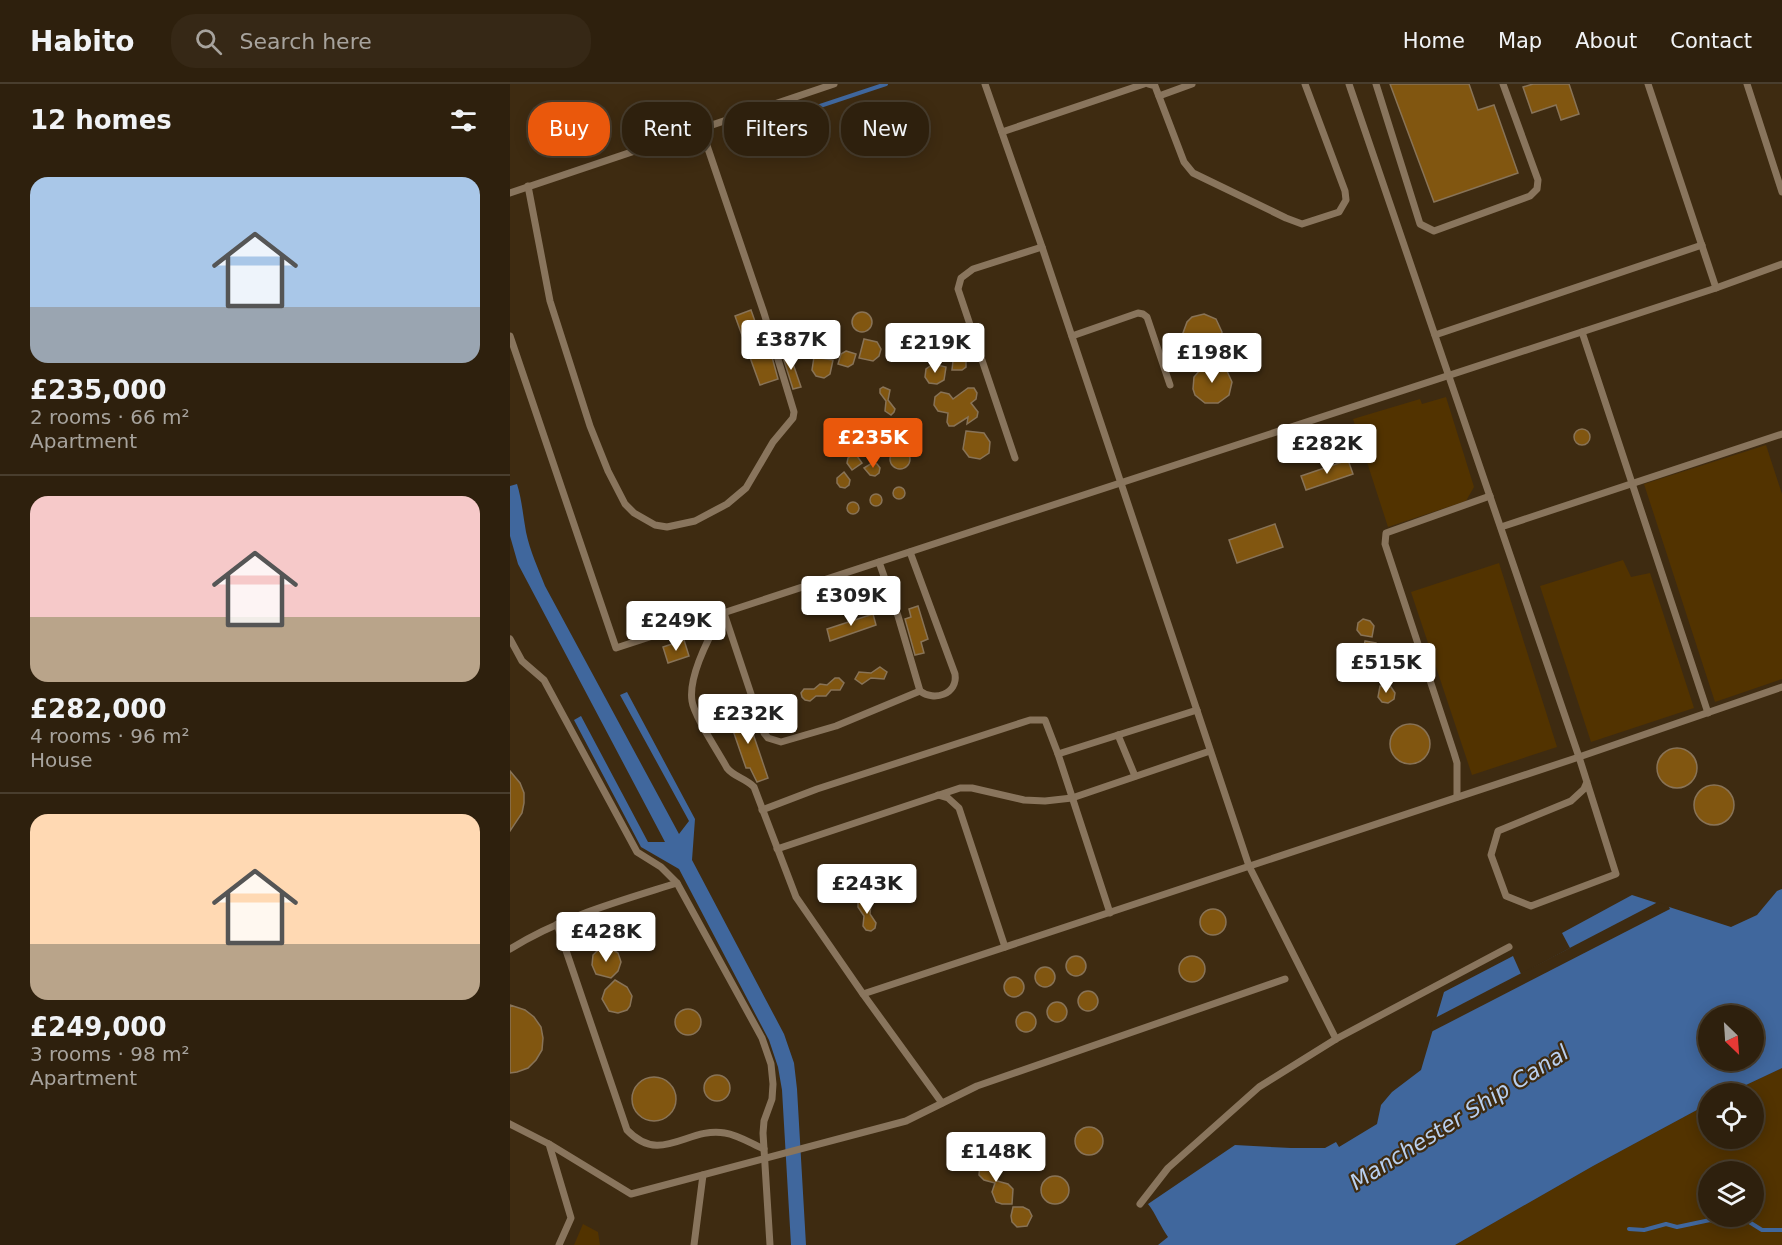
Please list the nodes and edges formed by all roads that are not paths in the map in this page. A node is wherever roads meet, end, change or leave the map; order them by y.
1 (834, 84) edge
2 (985, 84) edge
3 (1146, 84) edge
4 (1192, 84) edge
5 (1305, 84) edge
6 (1349, 84) edge
7 (1376, 84) edge
8 (1503, 84) edge
9 (1648, 84) edge
10 (1747, 84) edge
11 (1159, 96) junction
12 (712, 124) edge
13 (1002, 132) junction
14 (622, 154) edge
15 (711, 156) edge
16 (528, 186) junction
17 (1782, 192) edge
18 (510, 193) edge
19 (1702, 245) junction
20 (1042, 247) junction
21 (1782, 264) edge
22 (1716, 288) junction
23 (1582, 332) junction
24 (1435, 335) junction
25 (510, 336) edge
26 (1072, 336) junction
27 (1449, 376) junction
28 (1170, 385) dead end
29 (1782, 434) edge
30 (1015, 458) dead end
31 (1120, 483) junction
32 (1632, 484) junction
33 (1490, 495) junction
34 (1501, 527) junction
35 (910, 552) junction
36 (879, 562) junction
37 (723, 613) junction
38 (510, 639) edge
39 (1782, 687) edge
40 (920, 691) junction
41 (1197, 710) junction
42 (1708, 712) junction
43 (1118, 735) junction
44 (1210, 751) junction
45 (1058, 754) junction
46 (1580, 757) junction
47 (1136, 776) junction
48 (1587, 782) junction
49 (937, 795) junction
50 (1457, 797) junction
51 (1072, 798) junction
52 (762, 810) junction
53 (777, 849) junction
54 (1249, 866) junction
55 (677, 882) junction
56 (1110, 913) junction
57 (557, 924) junction
58 (1005, 947) junction
59 (1509, 947) dead end
60 (510, 949) edge
61 (1285, 980) dead end
62 (863, 994) junction
63 (1336, 1039) junction
64 (942, 1103) junction
65 (510, 1124) edge
66 (549, 1144) junction
67 (764, 1149) junction
68 (767, 1159) junction
69 (703, 1175) junction
70 (1140, 1204) dead end
71 (559, 1245) edge
72 (693, 1245) edge
73 (770, 1245) edge

1 - 12 lane
2 - 13 lane
3 - 11 lane
3 - 13 lane
4 - 11 lane
5 - 11 lane
6 - 24 lane
7 - 8 lane
9 - 19 lane
10 - 17 lane
13 - 20 lane
14 - 16 lane
15 - 16 lane
16 - 18 lane
19 - 22 lane
19 - 24 lane
20 - 26 lane
20 - 30 lane
21 - 22 lane
22 - 23 lane
23 - 27 lane
23 - 32 lane
24 - 27 lane
25 - 37 lane
26 - 28 lane
26 - 31 lane
27 - 31 lane
27 - 33 lane
29 - 32 lane
31 - 35 lane
31 - 41 lane
32 - 34 lane
32 - 42 lane
33 - 34 lane
33 - 50 lane
34 - 46 lane
35 - 36 lane
35 - 40 lane
36 - 37 lane
36 - 40 lane
37 - 40 lane
37 - 52 lane
38 - 55 lane
39 - 42 lane
41 - 43 lane
41 - 44 lane
42 - 46 lane
43 - 45 lane
43 - 47 lane
44 - 47 lane
44 - 54 lane
45 - 51 lane
45 - 52 lane
46 - 48 lane
46 - 50 lane
47 - 51 lane
48 - 48 lane
49 - 51 lane
49 - 53 lane
49 - 58 lane
50 - 54 lane
51 - 56 lane
52 - 53 lane
53 - 62 lane
54 - 56 lane
54 - 63 lane
55 - 57 lane
55 - 67 lane
56 - 58 lane
57 - 60 lane
57 - 67 lane
58 - 62 lane
59 - 63 lane
61 - 64 lane
62 - 64 lane
63 - 70 lane
64 - 68 lane
65 - 66 lane
66 - 69 lane
66 - 71 lane
67 - 68 lane
68 - 69 lane
68 - 73 lane
69 - 72 lane

